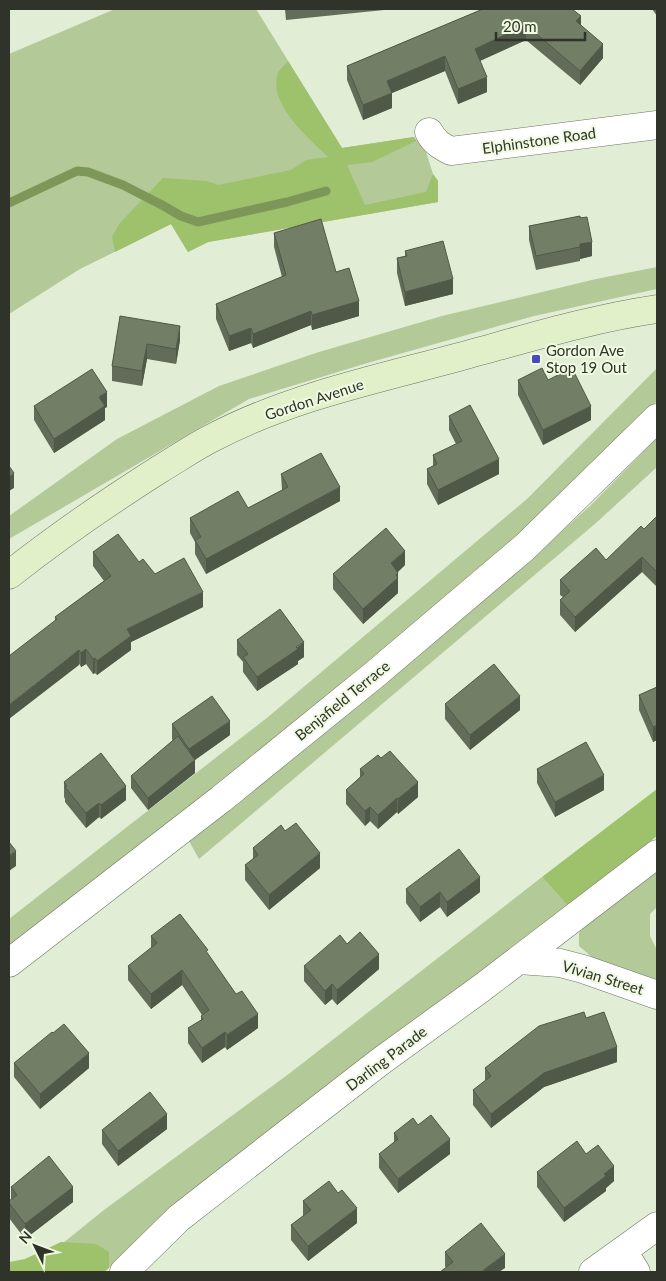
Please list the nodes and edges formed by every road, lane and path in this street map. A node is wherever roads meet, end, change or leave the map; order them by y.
1 (657, 125) edge
2 (429, 132) dead end
3 (657, 309) edge
4 (657, 418) edge
5 (9, 575) edge
6 (657, 854) edge
7 (519, 960) junction
8 (9, 963) edge
9 (657, 995) edge
10 (657, 1226) edge
11 (630, 1262) edge
12 (124, 1272) edge
13 (593, 1272) edge

1 - 2 street, Elphinstone Road
3 - 5 street, Gordon Avenue
4 - 8 street, Benjafield Terrace
6 - 7 street, Darling Parade
7 - 9 street, Vivian Street
7 - 12 street, Darling Parade
10 - 11 street
11 - 13 street

